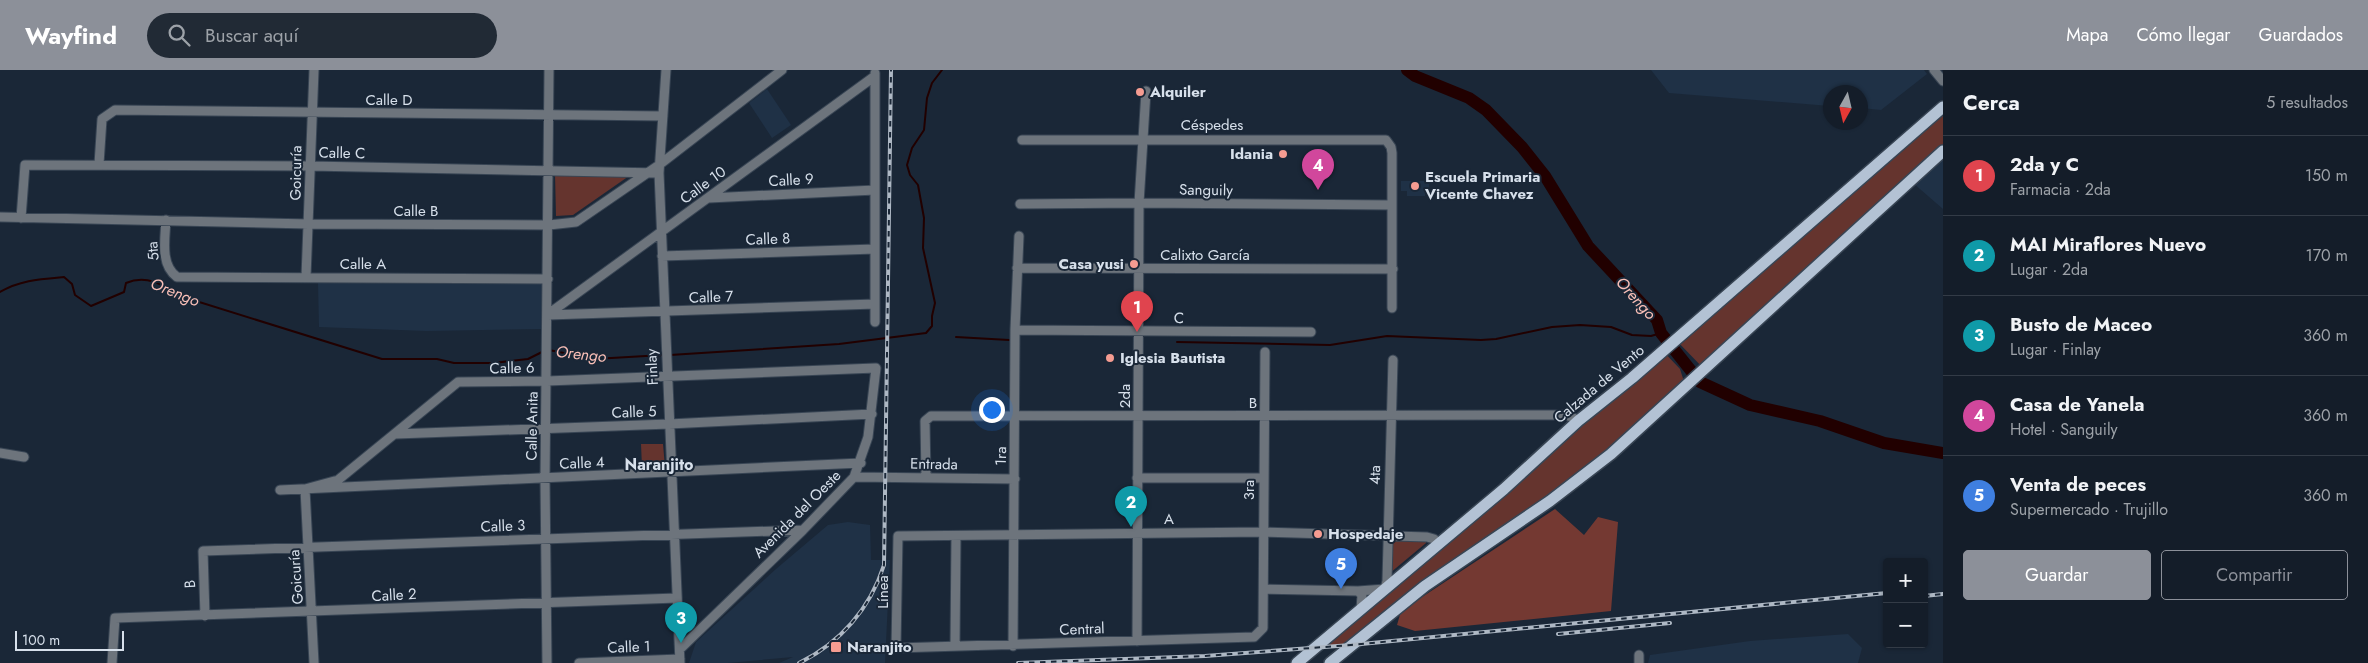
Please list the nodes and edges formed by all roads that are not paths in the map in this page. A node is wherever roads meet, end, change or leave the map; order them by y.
1 (314, 70) edge
2 (549, 70) edge
3 (666, 70) edge
4 (782, 70) edge
5 (1934, 70) edge
6 (875, 73) edge
7 (1943, 81) edge
8 (1146, 91) dead end
9 (1943, 107) edge
10 (311, 114) junction
11 (550, 115) junction
12 (663, 116) junction
13 (1142, 139) junction
14 (1022, 140) dead end
15 (1943, 151) edge
16 (99, 164) junction
17 (310, 166) junction
18 (549, 170) junction
19 (656, 170) junction
20 (875, 190) junction
21 (709, 198) junction
22 (1139, 203) junction
23 (1020, 204) dead end
24 (1392, 205) junction
25 (0, 217) edge
26 (20, 218) junction
27 (166, 220) junction
28 (309, 224) junction
29 (549, 225) junction
30 (661, 231) junction
31 (1019, 236) dead end
32 (875, 249) junction
33 (662, 256) junction
34 (1017, 268) junction
35 (1139, 268) junction
36 (1393, 269) junction
37 (177, 277) joint
38 (306, 277) junction
39 (548, 279) junction
40 (875, 304) junction
41 (1392, 308) dead end
42 (664, 312) junction
43 (547, 315) junction
44 (875, 322) dead end
45 (1015, 330) junction
46 (1138, 330) junction
47 (1312, 332) dead end
48 (1264, 352) dead end
49 (1393, 360) dead end
50 (876, 368) joint
51 (666, 375) junction
52 (547, 381) junction
53 (872, 414) junction
54 (1016, 416) junction
55 (1139, 416) junction
56 (1264, 416) junction
57 (1390, 416) junction
58 (1578, 422) junction
59 (669, 424) junction
60 (546, 429) junction
61 (396, 434) junction
62 (0, 453) edge
63 (24, 457) dead end
64 (861, 463) junction
65 (671, 473) junction
66 (854, 477) junction
67 (926, 477) junction
68 (545, 478) junction
69 (1137, 478) junction
70 (1263, 478) junction
71 (1015, 480) junction
72 (305, 489) junction
73 (280, 490) dead end
74 (803, 530) junction
75 (1263, 532) junction
76 (673, 533) junction
77 (1137, 533) junction
78 (1016, 534) junction
79 (1388, 535) junction
80 (898, 536) joint
81 (956, 536) junction
82 (546, 538) junction
83 (1439, 544) junction
84 (307, 548) junction
85 (203, 551) joint
86 (1264, 589) junction
87 (1385, 589) junction
88 (1358, 590) junction
89 (677, 598) junction
90 (547, 602) junction
91 (1361, 609) junction
92 (312, 612) junction
93 (205, 616) junction
94 (1263, 628) joint
95 (1137, 641) junction
96 (955, 646) junction
97 (1013, 646) junction
98 (896, 648) joint
99 (680, 649) junction
100 (680, 661) edge
101 (112, 663) edge
102 (314, 663) edge
103 (547, 663) edge
104 (579, 663) edge
105 (1297, 663) edge
106 (1330, 663) edge

1 - 10 street, Goicuría
2 - 11 street, Calle Anita
3 - 12 street, Finlay
4 - 19 street, Calle B
5 - 7 street
6 - 20 street
6 - 21 street, Calle 10
8 - 13 street, 2da
9 - 58 main road, Calzada de Vento
10 - 11 street, Calle D
10 - 16 street, Calle D
10 - 17 street, Goicuría
11 - 12 street, Calle D
11 - 18 street, Calle Anita
12 - 19 street, Finlay
13 - 14 street, Céspedes
13 - 22 street, 2da
13 - 24 street, Céspedes
15 - 106 main road
16 - 17 street, Calle C
16 - 26 street, Calle C
17 - 18 street, Calle C
17 - 28 street, Goicuría
18 - 19 street, Calle C
18 - 29 street, Calle Anita
19 - 29 street, Calle B
19 - 30 street, Finlay
20 - 21 street, Calle 9
20 - 32 street
21 - 30 street, Calle 10
22 - 23 street, Sanguily
22 - 24 street, Sanguily
22 - 35 street, 2da
24 - 36 street
25 - 26 street, Calle B
26 - 27 street, Calle B
27 - 28 street, Calle B
27 - 37 street, 5ta
28 - 29 street, Calle B
28 - 38 street, Goicuría
29 - 39 street, Calle Anita
30 - 33 street, Finlay
30 - 43 street, Calle 10
31 - 34 street, 1ra
32 - 33 street, Calle 8
32 - 40 street
33 - 42 street, Finlay
34 - 35 street, Calixto García
34 - 45 street, 1ra
35 - 36 street, Calixto García
35 - 46 street, 2da
36 - 41 street
37 - 38 street, Calle A
38 - 39 street, Calle A
39 - 43 street, Calle Anita
40 - 42 street, Calle 7
40 - 44 street
42 - 43 street, Calle 7
42 - 51 street, Finlay
43 - 52 street, Calle Anita
45 - 46 street, C
45 - 54 street, 1ra
46 - 47 street, C
46 - 55 street, 2da
48 - 56 street, 3ra
49 - 57 street, 4ta
50 - 51 street, Calle 6
50 - 53 street, Avenida del Oeste
51 - 52 street, Calle 6
51 - 59 street, Finlay
52 - 60 street, Calle Anita
52 - 61 street, Calle 6
53 - 59 street, Calle 5
53 - 64 street, Avenida del Oeste
54 - 55 street, B
54 - 67 street, B
54 - 71 street, 1ra
55 - 56 street, B
55 - 69 street, 2da
56 - 57 street, B
56 - 70 street, 3ra
57 - 58 street, B
57 - 79 street, 4ta
58 - 83 main road, Calzada de Vento
59 - 60 street, Calle 5
59 - 65 street, Finlay
60 - 61 street, Calle 5
60 - 68 street, Calle Anita
61 - 72 street, Calle 6
62 - 63 street
64 - 65 street, Calle 4
64 - 66 street, Avenida del Oeste
65 - 68 street, Calle 4
65 - 76 street, Finlay
66 - 67 street, Entrada
66 - 74 street, Avenida del Oeste
67 - 71 street, Entrada
68 - 72 street, Calle 4
68 - 82 street, Calle Anita
69 - 70 street
69 - 77 street, 2da
70 - 75 street, 3ra
71 - 78 street, 1ra
72 - 73 street
72 - 84 street, Goicuría
74 - 76 street, Calle 3
74 - 99 street, Avenida del Oeste
75 - 77 street, A
75 - 79 street, A
75 - 86 street, 3ra
76 - 82 street, Calle 3
76 - 89 street, Finlay
77 - 78 street, A
77 - 95 street, 2da
78 - 81 street, A
78 - 97 street, 1ra
79 - 83 street, A
79 - 87 street, 4ta
80 - 81 street, A
80 - 98 street, Línea
81 - 96 street
82 - 84 street, Calle 3
82 - 90 street, Calle Anita
83 - 87 main road, Calzada de Vento
84 - 85 street, Calle 3
84 - 92 street, Goicuría
85 - 93 street, B
86 - 88 street
86 - 94 street, 3ra
87 - 88 street
87 - 91 main road, Calzada de Vento
88 - 91 street
89 - 90 street, Calle 2
89 - 99 street, Finlay
90 - 92 street, Calle 2
90 - 103 street, Calle Anita
91 - 105 main road, Calzada de Vento
92 - 93 street, Calle 2
92 - 102 street, Goicuría
93 - 101 street, Calle 2
94 - 95 street, Central
95 - 97 street, Central
96 - 97 street, Central
96 - 98 street, Central
99 - 100 street, Finlay
100 - 104 street, Calle 1

